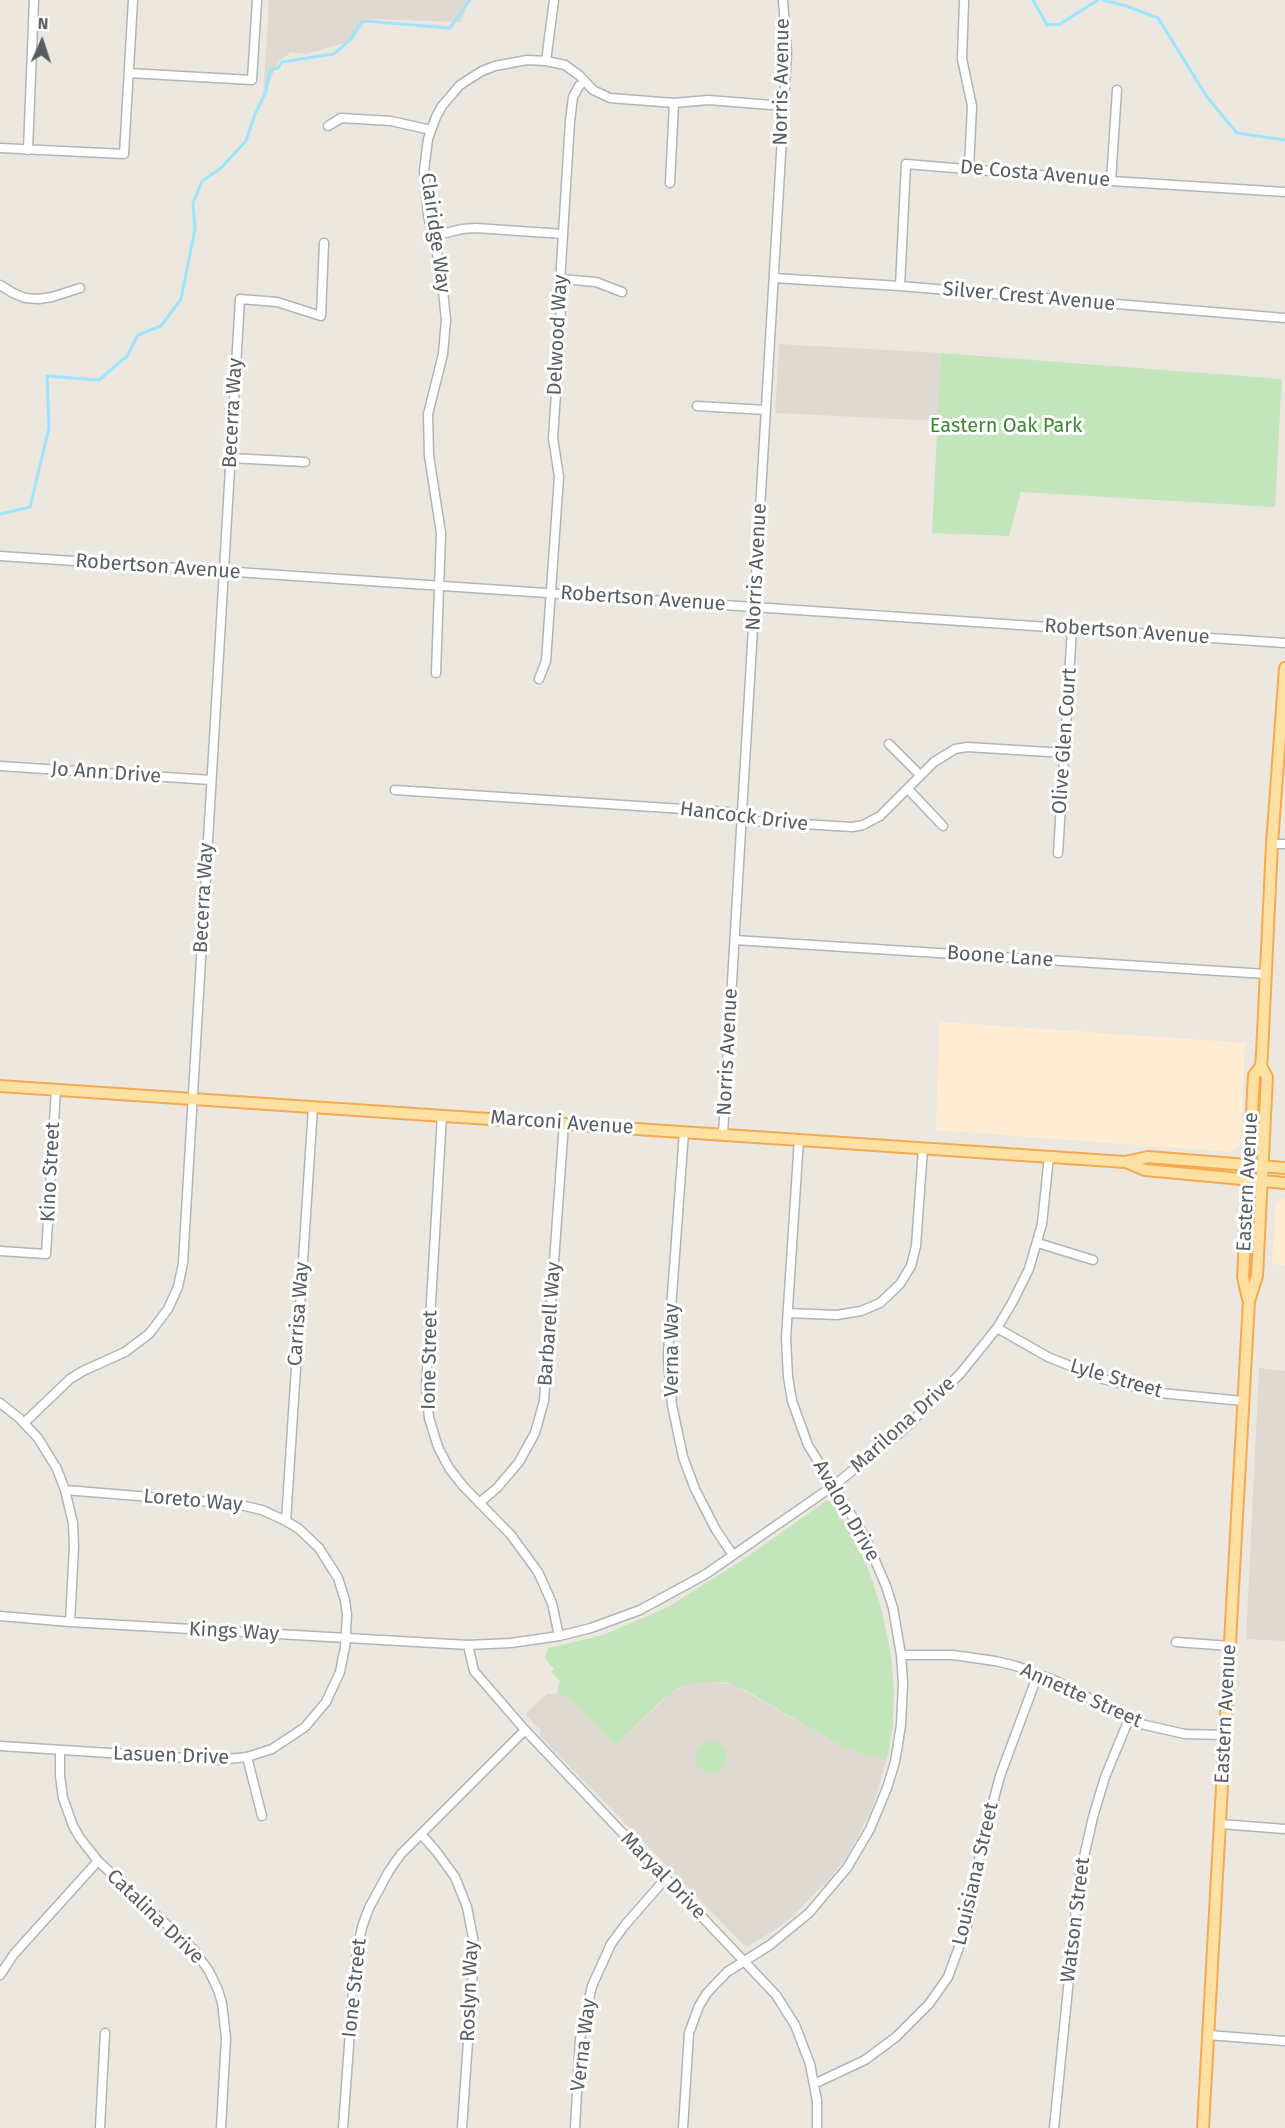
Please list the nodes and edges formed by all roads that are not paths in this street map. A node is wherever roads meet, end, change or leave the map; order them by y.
1 (34, 0) edge
2 (133, 0) edge
3 (257, 0) edge
4 (554, 0) edge
5 (783, 0) edge
6 (964, 2) dead end
7 (546, 61) junction
8 (129, 73) junction
9 (585, 81) junction
10 (1117, 90) dead end
11 (674, 103) junction
12 (784, 106) junction
13 (328, 126) dead end
14 (431, 130) junction
15 (0, 148) edge
16 (28, 150) junction
17 (969, 168) junction
18 (1111, 181) junction
19 (670, 183) dead end
20 (1285, 192) edge
21 (563, 234) junction
22 (433, 236) junction
23 (324, 243) dead end
24 (774, 278) junction
25 (561, 279) junction
26 (0, 285) edge
27 (900, 286) junction
28 (80, 288) dead end
29 (622, 292) dead end
30 (1285, 318) edge
31 (698, 406) dead end
32 (766, 410) junction
33 (230, 458) junction
34 (305, 462) dead end
35 (0, 556) edge
36 (224, 571) junction
37 (440, 586) junction
38 (550, 593) junction
39 (754, 607) junction
40 (1072, 629) junction
41 (1285, 643) edge
42 (1285, 668) edge
43 (436, 673) dead end
44 (539, 679) dead end
45 (889, 744) dead end
46 (1065, 753) junction
47 (0, 766) edge
48 (920, 775) junction
49 (211, 780) junction
50 (908, 789) junction
51 (395, 790) dead end
52 (742, 817) junction
53 (943, 826) dead end
54 (1272, 844) junction
55 (1285, 844) edge
56 (1058, 853) dead end
57 (735, 940) junction
58 (1266, 974) junction
59 (1261, 1066) junction
60 (0, 1086) edge
61 (56, 1089) junction
62 (193, 1098) junction
63 (313, 1107) junction
64 (442, 1115) junction
65 (564, 1123) junction
66 (684, 1132) junction
67 (723, 1134) junction
68 (799, 1139) junction
69 (923, 1148) junction
70 (1049, 1156) junction
71 (1125, 1162) junction
72 (1249, 1165) junction
73 (1263, 1166) junction
74 (1285, 1168) edge
75 (1248, 1179) junction
76 (1262, 1180) junction
77 (1285, 1183) edge
78 (1038, 1243) junction
79 (0, 1251) edge
80 (1093, 1260) dead end
81 (1249, 1301) junction
82 (788, 1313) junction
83 (997, 1328) junction
84 (1243, 1401) junction
85 (0, 1403) edge
86 (24, 1423) junction
87 (833, 1486) junction
88 (66, 1490) junction
89 (479, 1503) junction
90 (286, 1521) junction
91 (733, 1555) junction
92 (0, 1616) edge
93 (70, 1622) junction
94 (559, 1636) junction
95 (346, 1639) junction
96 (1176, 1642) dead end
97 (468, 1645) junction
98 (1230, 1646) junction
99 (901, 1655) junction
100 (1038, 1674) junction
101 (1129, 1719) junction
102 (525, 1730) junction
103 (1225, 1735) junction
104 (0, 1746) edge
105 (60, 1751) junction
106 (247, 1757) junction
107 (262, 1816) dead end
108 (1220, 1824) junction
109 (1285, 1829) edge
110 (421, 1834) junction
111 (98, 1861) junction
112 (666, 1878) junction
113 (744, 1960) junction
114 (0, 1975) edge
115 (105, 2033) dead end
116 (1208, 2035) junction
117 (1285, 2041) edge
118 (814, 2084) junction
119 (100, 2128) edge
120 (221, 2128) edge
121 (343, 2128) edge
122 (462, 2128) edge
123 (575, 2128) edge
124 (683, 2128) edge
125 (817, 2128) edge
126 (1054, 2128) edge
127 (1203, 2128) edge

1 - 16 street
2 - 8 street
3 - 8 street
4 - 7 street
5 - 12 street, Norris Avenue
6 - 17 street
7 - 9 street, Clairidge Way
7 - 14 street, Clairidge Way
8 - 16 street
9 - 11 street, Clairidge Way
9 - 21 street, Delwood Way
10 - 18 street
11 - 12 street, Clairidge Way
11 - 19 street
12 - 24 street, Norris Avenue
13 - 14 street
14 - 22 street, Clairidge Way
15 - 16 street
17 - 18 street, De Costa Avenue
17 - 27 street, De Costa Avenue
18 - 20 street, De Costa Avenue
21 - 22 street
21 - 25 street, Delwood Way
22 - 37 street, Clairidge Way
23 - 33 street, Becerra Way
24 - 27 street, Silver Crest Avenue
24 - 32 street, Norris Avenue
25 - 29 street
25 - 38 street, Delwood Way
26 - 28 street
27 - 30 street, Silver Crest Avenue
31 - 32 street
32 - 39 street, Norris Avenue
33 - 34 street
33 - 36 street, Becerra Way
35 - 36 street, Robertson Avenue
36 - 37 street, Robertson Avenue
36 - 49 street, Becerra Way
37 - 38 street, Robertson Avenue
37 - 43 street, Clairidge Way
38 - 39 street, Robertson Avenue
38 - 44 street, Delwood Way
39 - 40 street, Robertson Avenue
39 - 52 street, Norris Avenue
40 - 41 street, Robertson Avenue
40 - 46 street, Olive Glen Court
42 - 54 main road, Eastern Avenue
45 - 48 street
46 - 48 street, Hancock Drive
46 - 56 street, Olive Glen Court
47 - 49 street, Jo Ann Drive
48 - 50 street, Hancock Drive
49 - 62 street, Becerra Way
50 - 52 street, Hancock Drive
50 - 53 street
51 - 52 street, Hancock Drive
52 - 57 street, Norris Avenue
54 - 55 street
54 - 58 main road, Eastern Avenue
57 - 58 street, Boone Lane
57 - 67 street, Norris Avenue
58 - 59 main road, Eastern Avenue
59 - 72 main road, Eastern Avenue
59 - 73 main road, Eastern Avenue
60 - 61 main road, Marconi Avenue
61 - 62 main road, Marconi Avenue
61 - 79 street, Kino Street
62 - 63 main road, Marconi Avenue
62 - 86 street, Becerra Way
63 - 64 main road, Marconi Avenue
63 - 90 street, Carrisa Way
64 - 65 main road, Marconi Avenue
64 - 89 street, Ione Street
65 - 66 main road, Marconi Avenue
65 - 89 street, Barbarell Way
66 - 67 main road, Marconi Avenue
66 - 91 street, Verna Way
67 - 68 main road, Marconi Avenue
68 - 69 main road, Marconi Avenue
68 - 82 street, Avalon Drive
69 - 70 main road, Marconi Avenue
69 - 82 street
70 - 71 main road, Marconi Avenue
70 - 78 street, Marilona Drive
71 - 72 main road, Marconi Avenue
71 - 75 main road, Marconi Avenue
72 - 73 main road, Marconi Avenue
72 - 75 main road, Eastern Avenue
73 - 74 main road, Marconi Avenue
73 - 76 main road, Eastern Avenue
75 - 76 main road, Marconi Avenue
75 - 81 main road, Eastern Avenue
76 - 77 main road, Marconi Avenue
76 - 81 main road, Eastern Avenue
78 - 80 street
78 - 83 street, Marilona Drive
81 - 84 main road, Eastern Avenue
82 - 87 street, Avalon Drive
83 - 84 street, Lyle Street
83 - 87 street, Marilona Drive
84 - 98 main road, Eastern Avenue
85 - 86 street
86 - 88 street
87 - 91 street, Marilona Drive
87 - 99 street, Avalon Drive
88 - 90 street, Loreto Way
88 - 93 street
89 - 94 street, Ione Street
90 - 95 street, Loreto Way
91 - 94 street, Marilona Drive
92 - 93 street, Kings Way
93 - 95 street, Kings Way
94 - 97 street, Marilona Drive
95 - 97 street, Kings Way
95 - 106 street, Lasuen Drive
96 - 98 street
97 - 102 street, Maryal Drive
98 - 103 main road, Eastern Avenue
99 - 100 street, Annette Street
99 - 113 street, Avalon Drive
100 - 101 street, Annette Street
100 - 118 street, Louisiana Street
101 - 103 street, Annette Street
101 - 126 street, Watson Street
102 - 110 street, Ione Street
102 - 112 street, Maryal Drive
103 - 108 main road, Eastern Avenue
104 - 105 street, Lasuen Drive
105 - 106 street, Lasuen Drive
105 - 111 street, Catalina Drive
106 - 107 street
108 - 109 street
108 - 116 main road, Eastern Avenue
110 - 121 street, Ione Street
110 - 122 street, Roslyn Way
111 - 114 street
111 - 120 street, Catalina Drive
112 - 113 street, Maryal Drive
112 - 123 street, Verna Way
113 - 118 street, Maryal Drive
113 - 124 street, Avalon Drive
115 - 119 street
116 - 117 street
116 - 127 main road, Eastern Avenue
118 - 125 street, Maryal Drive

